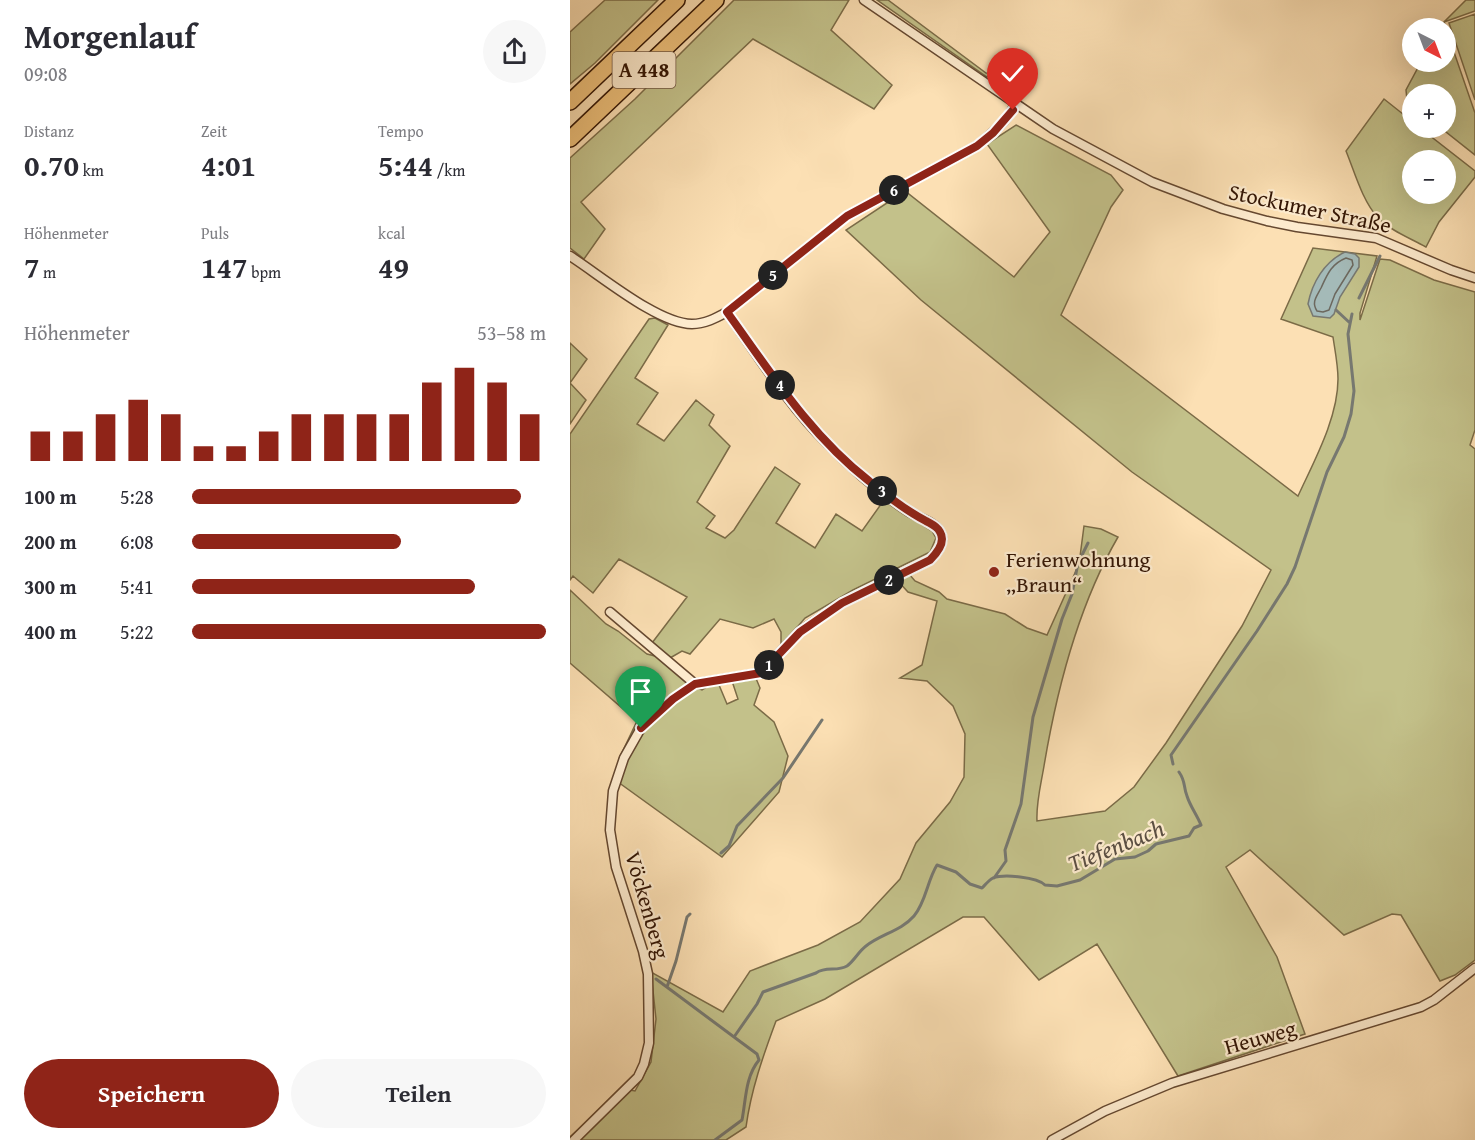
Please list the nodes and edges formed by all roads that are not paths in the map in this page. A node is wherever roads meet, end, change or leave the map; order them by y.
1 (677, 0) edge
2 (716, 0) edge
3 (864, 0) edge
4 (570, 102) edge
5 (1015, 104) junction
6 (570, 139) edge
7 (570, 256) edge
8 (1475, 278) edge
9 (727, 312) junction
10 (610, 612) dead end
11 (695, 684) junction
12 (1475, 968) edge
13 (574, 1140) edge
14 (1052, 1140) edge

1 - 4 highway, A 448
2 - 6 highway, A 448
3 - 5 street, Stockumer Straße
5 - 8 street, Stockumer Straße
5 - 9 street
7 - 9 street
9 - 11 street, Vöckenberg
10 - 11 street
11 - 13 street, Vöckenberg
12 - 14 street, Heuweg

